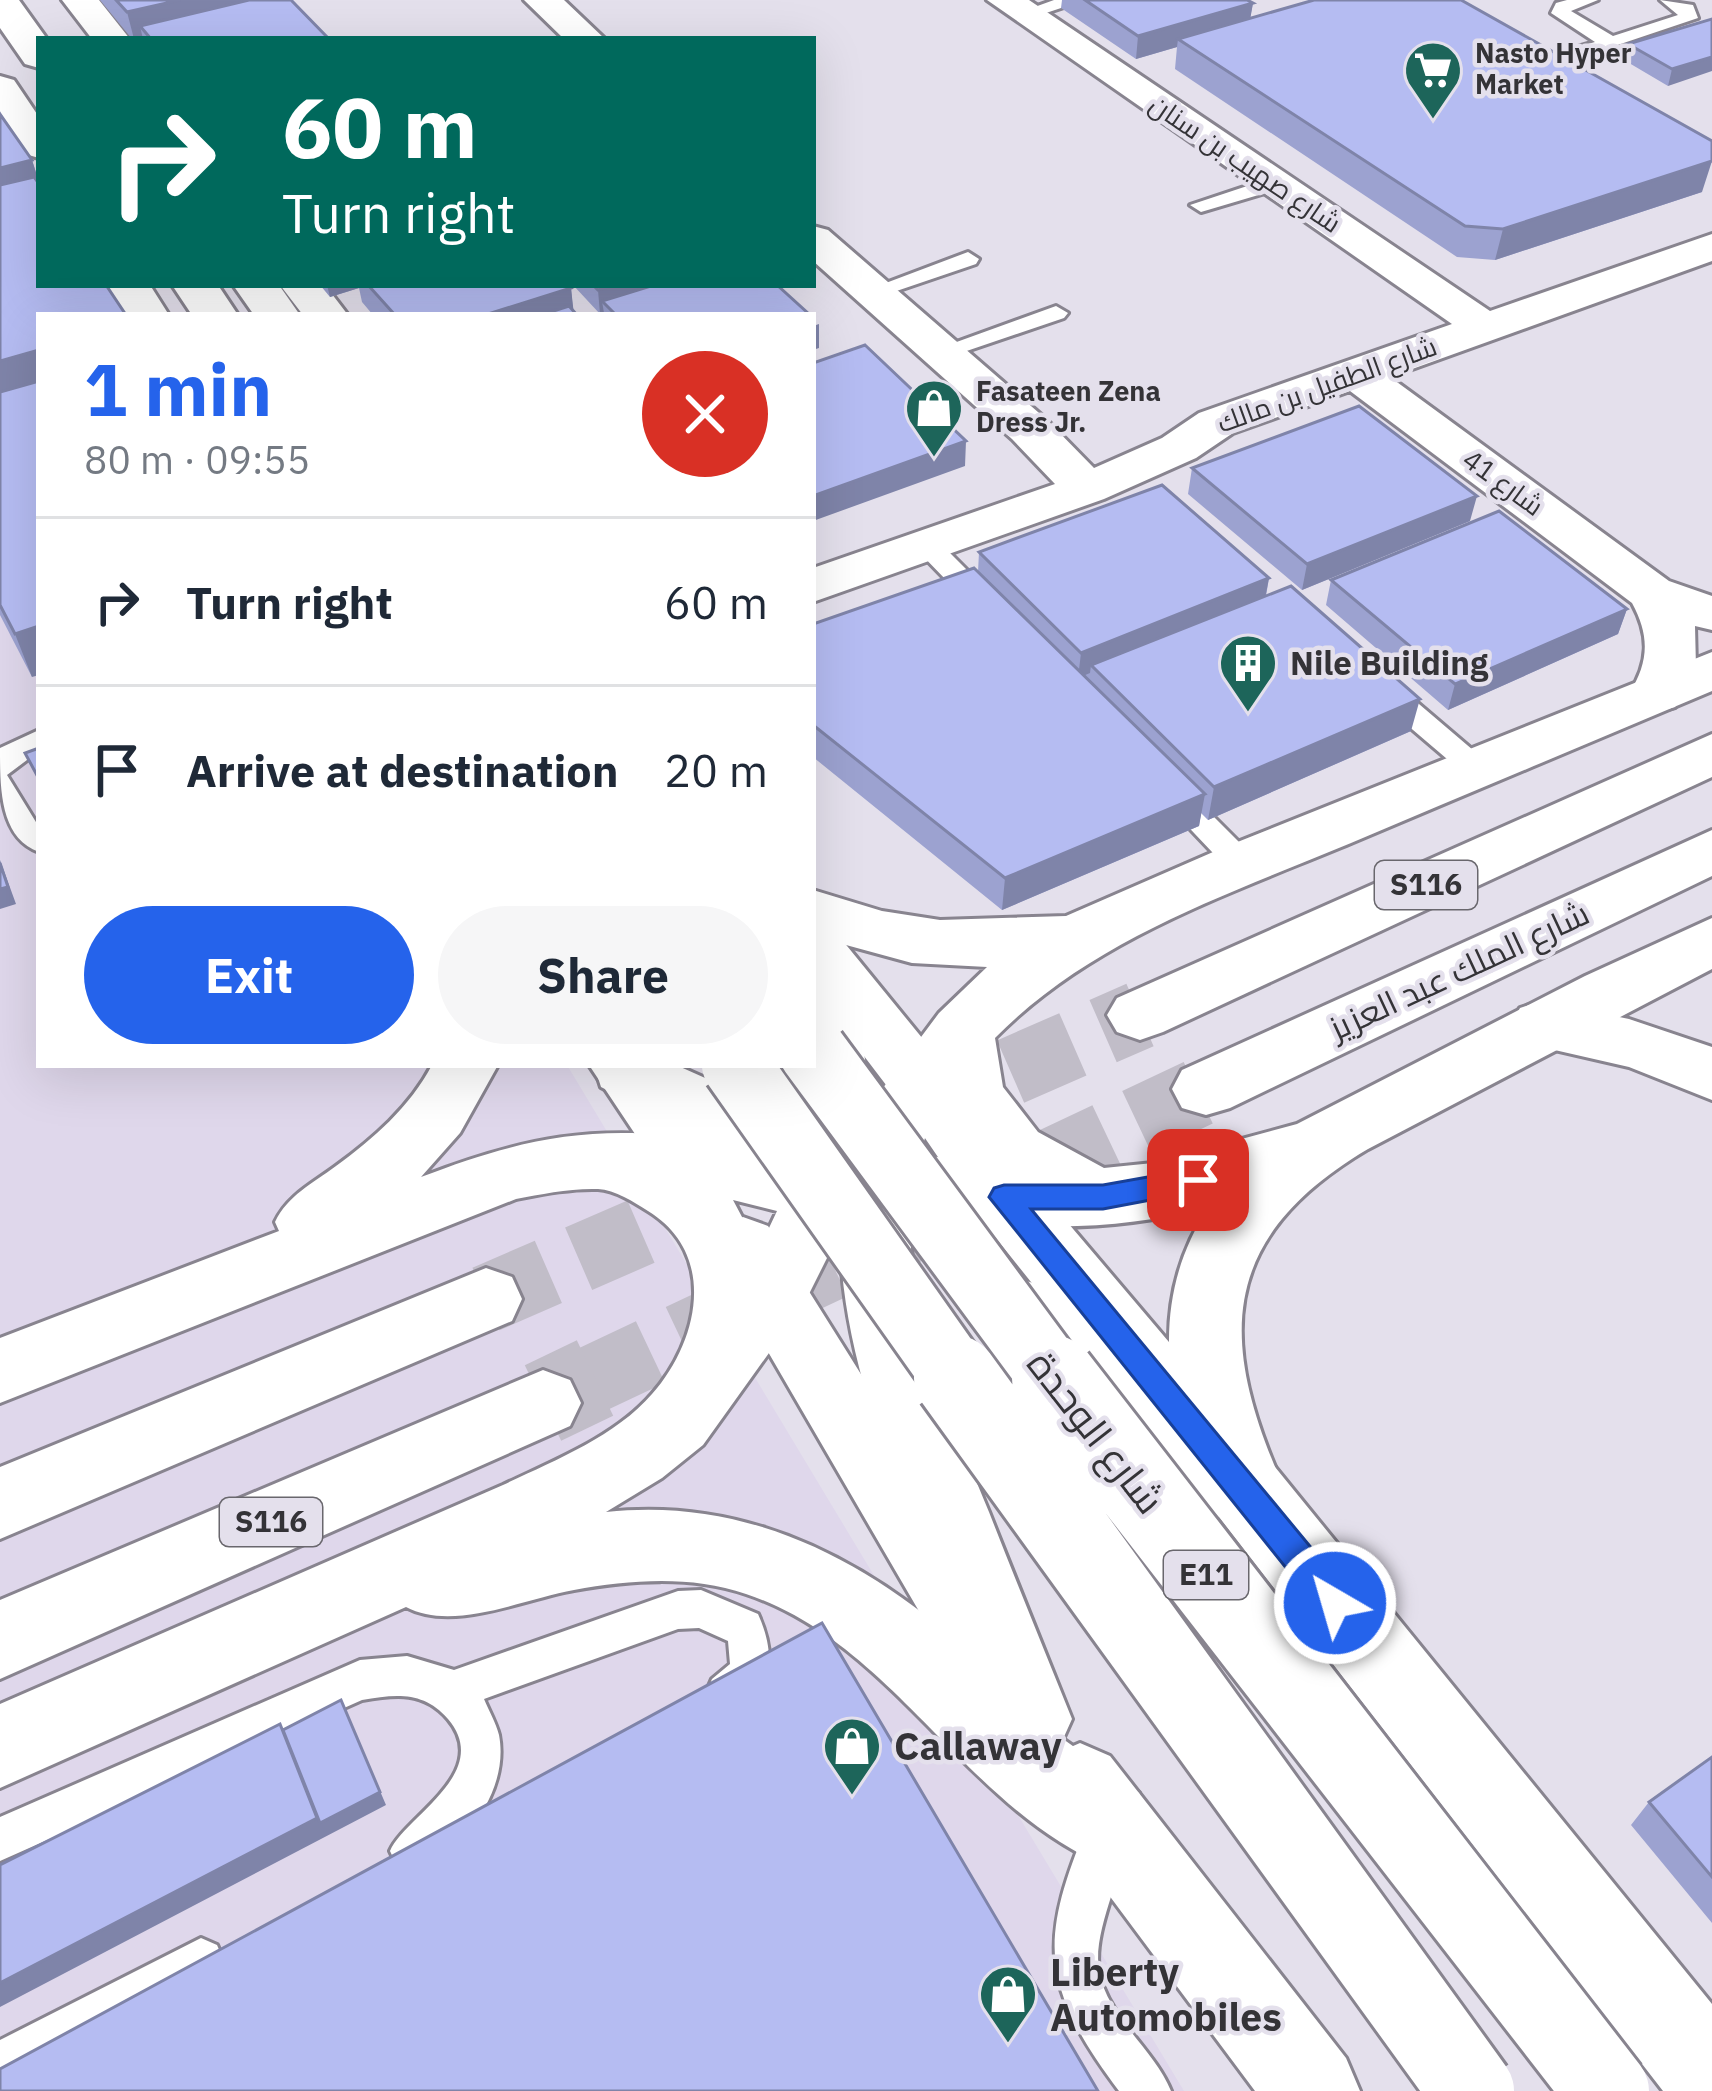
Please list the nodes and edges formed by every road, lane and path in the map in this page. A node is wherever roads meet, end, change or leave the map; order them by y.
1 (49, 0) edge
2 (80, 0) edge
3 (542, 0) edge
4 (1075, 0) edge
5 (1588, 0) edge
6 (1670, 0) edge
7 (0, 1) edge
8 (1015, 7) edge
9 (1519, 35) edge
10 (76, 36) edge
11 (109, 36) edge
12 (572, 36) edge
13 (1611, 43) junction
14 (36, 52) edge
15 (0, 55) edge
16 (1561, 58) junction
17 (1600, 80) edge
18 (5, 95) edge
19 (36, 142) edge
20 (1274, 183) junction
21 (1201, 205) dead end
22 (816, 242) edge
23 (1712, 247) edge
24 (968, 259) dead end
25 (304, 288) edge
26 (874, 292) junction
27 (324, 312) edge
28 (1056, 313) dead end
29 (1485, 327) junction
30 (941, 352) junction
31 (1355, 374) junction
32 (1216, 423) junction
33 (1029, 429) junction
34 (1119, 482) junction
35 (926, 545) junction
36 (816, 585) edge
37 (1651, 592) junction
38 (1712, 614) edge
39 (1010, 629) edge
40 (1354, 665) edge
41 (1712, 670) edge
42 (1656, 694) junction
43 (36, 741) edge
44 (1712, 754) edge
45 (1143, 763) edge
46 (0, 767) edge
47 (1477, 769) junction
48 (0, 783) edge
49 (36, 839) edge
50 (1712, 851) edge
51 (1242, 864) junction
52 (816, 914) edge
53 (1074, 939) junction
54 (1712, 941) edge
55 (816, 949) edge
56 (816, 1003) edge
57 (1140, 1015) tunnel mouth
58 (1542, 1025) junction
59 (816, 1056) edge
60 (942, 1057) junction
61 (463, 1068) edge
62 (624, 1068) edge
63 (625, 1068) edge
64 (738, 1068) edge
65 (1712, 1076) edge
66 (1206, 1089) tunnel mouth
67 (1324, 1142) junction
68 (599, 1160) junction
69 (690, 1162) junction
70 (851, 1184) junction
71 (1004, 1197) junction
72 (1103, 1197) junction
73 (224, 1280) junction
74 (772, 1294) junction
75 (486, 1299) tunnel mouth
76 (714, 1370) junction
77 (0, 1371) edge
78 (543, 1403) tunnel mouth
79 (1247, 1492) junction
80 (0, 1503) edge
81 (337, 1601) junction
82 (0, 1640) edge
83 (451, 1691) junction
84 (698, 1708) edge
85 (1030, 1719) junction
86 (0, 1746) edge
87 (508, 1799) edge
88 (1108, 1824) junction
89 (445, 1830) junction
90 (0, 1839) edge
91 (383, 1866) edge
92 (234, 1943) edge
93 (0, 2065) edge
94 (1712, 2078) edge
95 (1148, 2091) edge
96 (1313, 2091) edge
97 (1472, 2091) edge
98 (1607, 2091) edge

1 - 10 main road
2 - 11 street
3 - 12 street
4 - 8 lane
5 - 13 lane
6 - 13 lane
7 - 14 main road
8 - 20 street, شارع صهيب بن سنان
9 - 16 street
13 - 16 lane
15 - 18 main road
16 - 17 street
18 - 19 street
20 - 21 lane
20 - 29 street, شارع صهيب بن سنان
22 - 26 street
23 - 29 street, شارع الطفيل بن مالك
24 - 26 lane
25 - 27 street
26 - 30 street
28 - 30 lane
29 - 31 street, شارع الطفيل بن مالك
30 - 33 street
31 - 32 street, شارع الطفيل بن مالك
31 - 37 street, شارع 41
32 - 33 street
32 - 34 street, شارع الطفيل بن مالك
33 - 34 street
34 - 35 street, شارع الطفيل بن مالك
35 - 36 street, شارع الطفيل بن مالك
35 - 39 lane
37 - 38 street, شارع 41
37 - 42 street
40 - 47 lane
41 - 42 main road
42 - 47 main road
43 - 46 lane
44 - 57 main road, S116
45 - 51 lane
47 - 51 main road
48 - 49 lane
50 - 66 main road, شارع الملك عبد العزيز / S116
51 - 53 main road
52 - 53 main road
53 - 60 main road
54 - 58 main road
55 - 60 street
56 - 70 main road
58 - 65 street
58 - 67 main road
59 - 98 main road, شارع الوحدة / E11, bridge
60 - 70 main road
60 - 71 main road
60 - 72 main road
61 - 73 main road
62 - 69 street
63 - 70 main road
64 - 97 main road, E11, bridge
67 - 72 main road
67 - 79 main road
68 - 69 main road
68 - 73 main road
68 - 76 main road
69 - 70 main road
69 - 74 main road
70 - 71 main road
70 - 74 main road
70 - 79 main road
70 - 85 main road
71 - 72 main road
71 - 79 main road
73 - 77 main road
74 - 76 main road
74 - 85 main road
75 - 80 main road
76 - 81 main road
78 - 82 main road, S116
79 - 94 main road
81 - 86 main road
81 - 88 main road
83 - 84 lane
83 - 89 lane
83 - 90 lane
85 - 88 main road
87 - 89 lane
88 - 95 lane
88 - 96 main road
89 - 91 lane
92 - 93 lane

